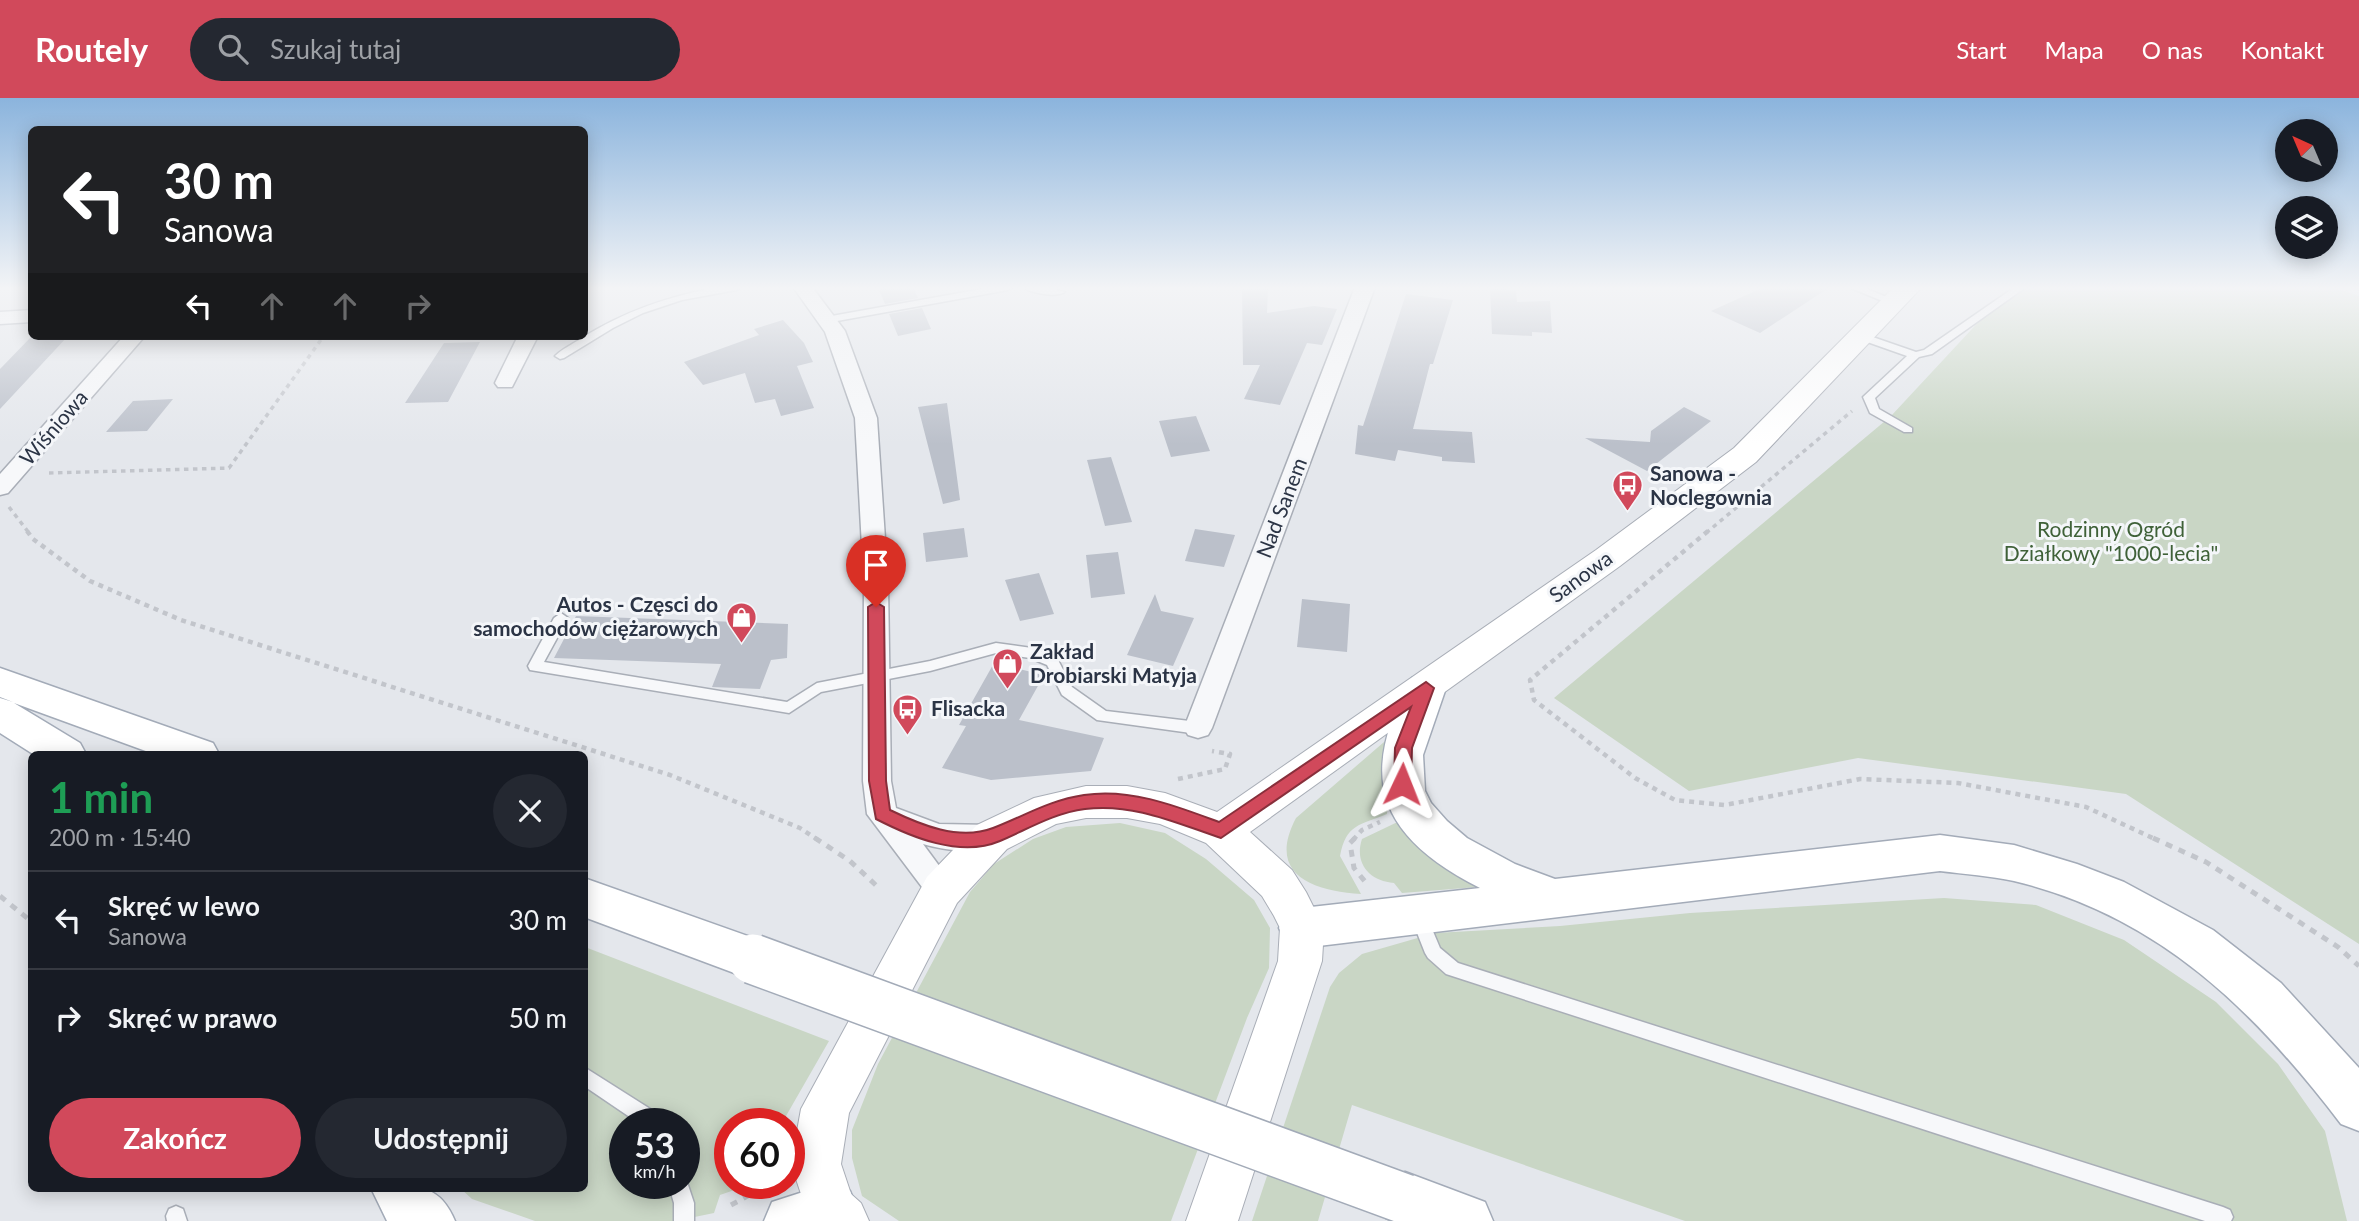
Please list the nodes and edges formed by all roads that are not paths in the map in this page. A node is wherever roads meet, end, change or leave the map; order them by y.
1 (838, 339) edge
2 (1346, 339) edge
3 (1857, 339) edge
4 (1870, 339) edge
5 (1946, 339) edge
6 (132, 340) edge
7 (526, 340) edge
8 (586, 340) edge
9 (1915, 355) junction
10 (560, 356) dead end
11 (505, 383) dead end
12 (1908, 430) dead end
13 (7, 489) edge
14 (561, 618) dead end
15 (877, 677) junction
16 (0, 682) edge
17 (1426, 688) junction
18 (0, 713) edge
19 (1202, 739) joint
20 (60, 751) edge
21 (190, 751) edge
22 (882, 814) junction
23 (1221, 831) junction
24 (992, 836) junction
25 (942, 890) junction
26 (588, 898) edge
27 (1554, 898) junction
28 (1417, 914) junction
29 (1302, 928) junction
30 (588, 1078) edge
31 (2359, 1107) edge
32 (633, 1108) edge
33 (400, 1192) edge
34 (683, 1199) edge
35 (822, 1217) edge
36 (2223, 1217) dead end
37 (428, 1221) edge
38 (684, 1221) edge
39 (1212, 1221) edge
40 (1466, 1221) edge

1 - 15 street
2 - 19 street, Nad Sanem
3 - 17 main road, Sanowa
4 - 9 lane
5 - 9 lane
6 - 13 street, Wiśniowa
7 - 11 street
8 - 10 lane
9 - 12 lane
14 - 15 lane
15 - 19 lane
15 - 22 street
16 - 21 main road
17 - 23 main road, Sanowa
17 - 27 main road
18 - 20 main road
22 - 24 street
22 - 25 street
23 - 24 main road
23 - 29 main road
24 - 25 main road
25 - 35 main road
26 - 40 main road, bridge
27 - 28 main road
27 - 31 main road
28 - 29 main road
28 - 36 lane
29 - 39 main road
30 - 32 lane
33 - 37 main road
34 - 38 lane

